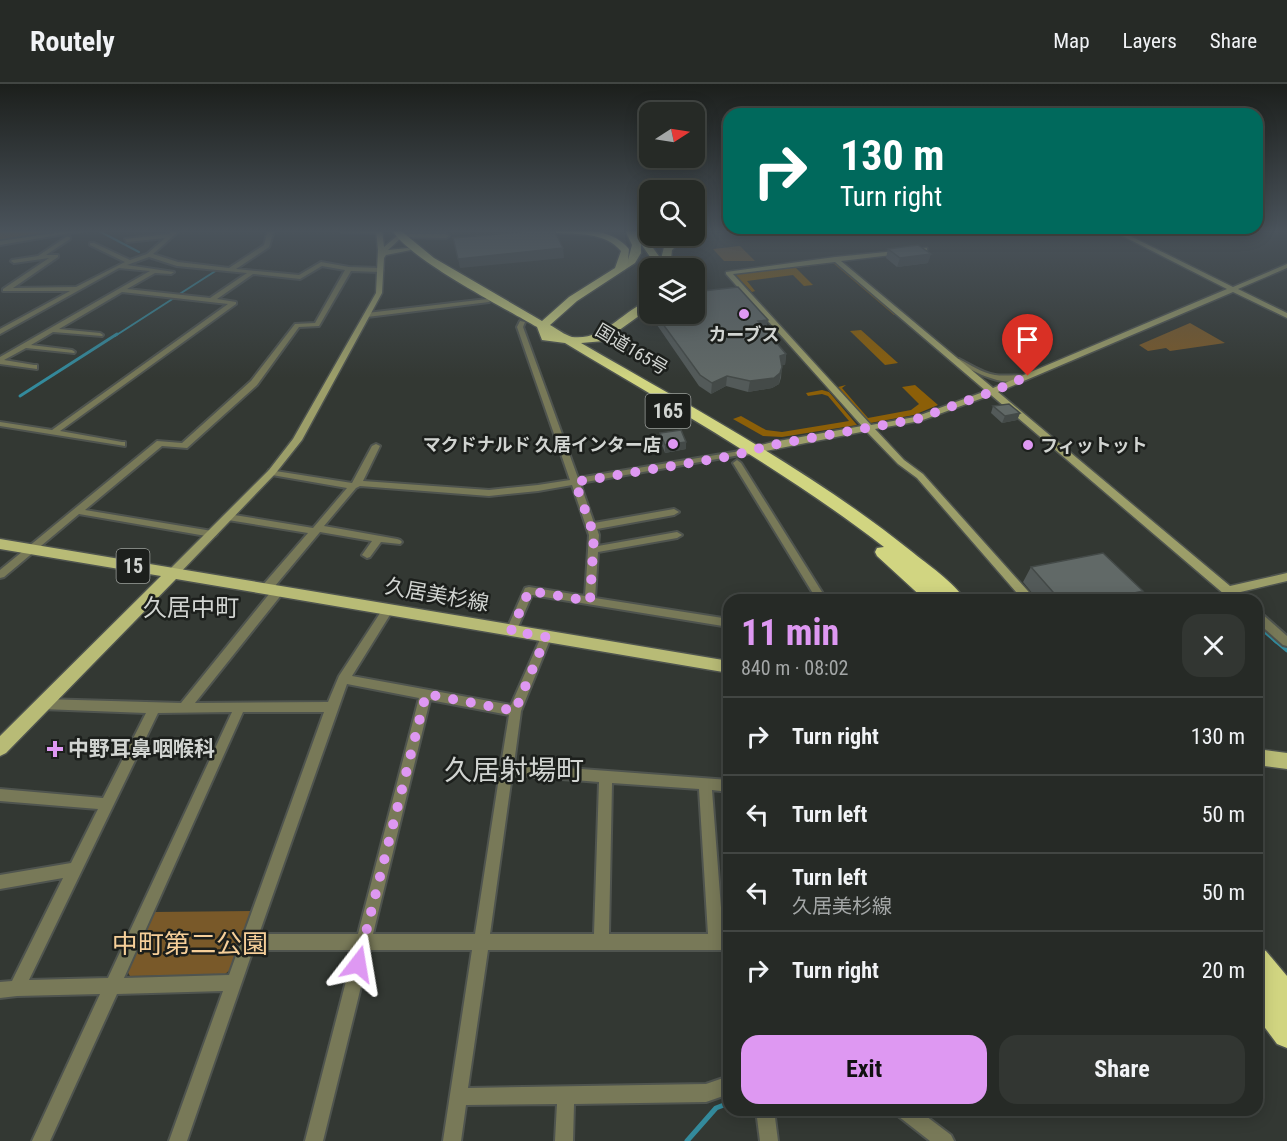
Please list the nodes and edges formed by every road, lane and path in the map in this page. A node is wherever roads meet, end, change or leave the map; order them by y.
1 (20, 279) edge
2 (95, 279) edge
3 (139, 279) edge
4 (242, 279) edge
5 (343, 279) edge
6 (380, 279) edge
7 (459, 279) edge
8 (605, 279) edge
9 (734, 279) edge
10 (860, 279) edge
11 (1214, 279) edge
12 (1256, 279) edge
13 (76, 289) junction
14 (1234, 289) junction
15 (3, 290) edge
16 (120, 290) junction
17 (489, 298) junction
18 (212, 300) junction
19 (567, 305) junction
20 (639, 311) edge
21 (368, 315) junction
22 (1287, 316) edge
23 (522, 322) junction
24 (53, 329) junction
25 (0, 332) edge
26 (545, 332) junction
27 (608, 332) junction
28 (100, 335) dead end
29 (570, 342) junction
30 (24, 346) junction
31 (72, 352) dead end
32 (957, 360) junction
33 (0, 361) edge
34 (34, 367) dead end
35 (1025, 378) junction
36 (994, 391) junction
37 (656, 393) junction
38 (2, 425) edge
39 (869, 429) junction
40 (54, 432) junction
41 (122, 444) dead end
42 (376, 446) dead end
43 (743, 456) junction
44 (272, 472) junction
45 (575, 482) junction
46 (355, 485) junction
47 (76, 511) junction
48 (674, 513) dead end
49 (228, 517) junction
50 (591, 527) junction
51 (316, 530) junction
52 (212, 534) junction
53 (677, 535) dead end
54 (378, 539) junction
55 (398, 542) dead end
56 (0, 544) edge
57 (30, 549) junction
58 (592, 550) junction
59 (367, 555) dead end
60 (173, 573) junction
61 (0, 574) edge
62 (1287, 577) edge
63 (272, 590) junction
64 (1228, 591) junction
65 (819, 594) edge
66 (929, 594) edge
67 (949, 594) edge
68 (1025, 594) edge
69 (1231, 594) edge
70 (590, 601) junction
71 (388, 610) junction
72 (1263, 621) edge
73 (723, 622) edge
74 (511, 631) junction
75 (546, 637) junction
76 (1287, 642) edge
77 (723, 667) edge
78 (343, 679) junction
79 (426, 694) junction
80 (42, 704) junction
81 (240, 707) junction
82 (331, 707) junction
83 (154, 708) junction
84 (184, 708) junction
85 (515, 711) junction
86 (0, 748) edge
87 (1263, 757) edge
88 (1287, 762) edge
89 (505, 769) junction
90 (606, 776) junction
91 (705, 784) junction
92 (723, 786) edge
93 (0, 795) edge
94 (107, 804) junction
95 (76, 869) junction
96 (0, 882) edge
97 (601, 941) junction
98 (248, 942) junction
99 (364, 942) junction
100 (480, 942) junction
101 (723, 942) edge
102 (1263, 968) edge
103 (234, 983) junction
104 (112, 986) junction
105 (17, 988) junction
106 (0, 990) edge
107 (1287, 998) edge
108 (1263, 1003) edge
109 (1287, 1034) edge
110 (723, 1087) edge
111 (566, 1096) junction
112 (458, 1097) junction
113 (766, 1116) edge
114 (912, 1116) edge
115 (41, 1141) edge
116 (178, 1141) edge
117 (314, 1141) edge
118 (452, 1141) edge
119 (564, 1141) edge
120 (769, 1141) edge
121 (945, 1141) edge

1 - 15 street
2 - 13 street
3 - 16 street
4 - 18 street
5 - 47 street
6 - 21 street
7 - 17 highway, 国道165号 / 165
8 - 19 highway
9 - 39 street
10 - 32 street
11 - 14 street
12 - 14 street
13 - 15 street
13 - 25 street
14 - 22 street
14 - 35 street
16 - 18 street
16 - 24 street
17 - 19 highway
17 - 21 street
17 - 23 highway, 国道165号 / 165
17 - 26 highway, 国道165号 / 165
18 - 40 street
19 - 26 highway
20 - 27 highway
21 - 44 street
23 - 26 highway, 国道165号 / 165
23 - 45 street
24 - 28 street
24 - 30 street
26 - 29 highway, 国道165号 / 165
26 - 43 highway, 国道165号 / 165
27 - 29 highway
27 - 37 highway
29 - 37 highway, 国道165号 / 165
30 - 31 street
30 - 33 street
32 - 35 street
32 - 36 street
33 - 34 street
35 - 36 street
36 - 39 street
36 - 64 street
37 - 43 highway, 国道165号 / 165
38 - 40 street
39 - 43 street
39 - 68 street
40 - 41 street
42 - 46 street
43 - 45 street
43 - 65 street
43 - 66 highway, 国道165号 / 165
43 - 67 highway, 国道165号 / 165
44 - 46 street
44 - 49 street
45 - 46 street
45 - 50 street
46 - 51 street
47 - 52 street
47 - 57 street
48 - 50 street
49 - 51 street
49 - 52 street
50 - 58 street
51 - 54 street
51 - 63 street
52 - 60 street
53 - 58 street
54 - 55 street
54 - 59 street
56 - 57 main road, 久居美杉線 / 15
57 - 60 main road, 久居美杉線 / 15
57 - 61 street
58 - 70 street
60 - 63 main road, 久居美杉線 / 15
60 - 80 main road, 15
62 - 64 street
63 - 71 main road, 久居美杉線 / 15
63 - 84 street
64 - 69 street
70 - 73 street
70 - 74 street
71 - 74 main road, 久居美杉線 / 15
71 - 78 street
72 - 76 street
74 - 75 main road, 久居美杉線 / 15
75 - 77 main road, 久居美杉線 / 15
75 - 85 street
78 - 79 street
78 - 82 street
79 - 85 street
79 - 99 street
80 - 83 street
80 - 86 main road, 15
81 - 82 street
81 - 84 street
81 - 104 street
82 - 98 street
83 - 84 street
83 - 94 street
85 - 89 street
87 - 88 main road
89 - 90 street
89 - 100 street
90 - 91 street
90 - 97 street
91 - 92 street
91 - 101 street
93 - 94 street
94 - 95 street
95 - 96 street
95 - 105 street
97 - 100 street
97 - 101 street
98 - 99 street
98 - 103 street
99 - 100 street
99 - 117 street
100 - 112 street
102 - 107 highway
103 - 104 street
103 - 116 street
104 - 105 street
104 - 115 street
105 - 106 street
108 - 109 highway
110 - 111 street
111 - 112 street
111 - 119 street
112 - 118 street
113 - 120 street
114 - 121 street

